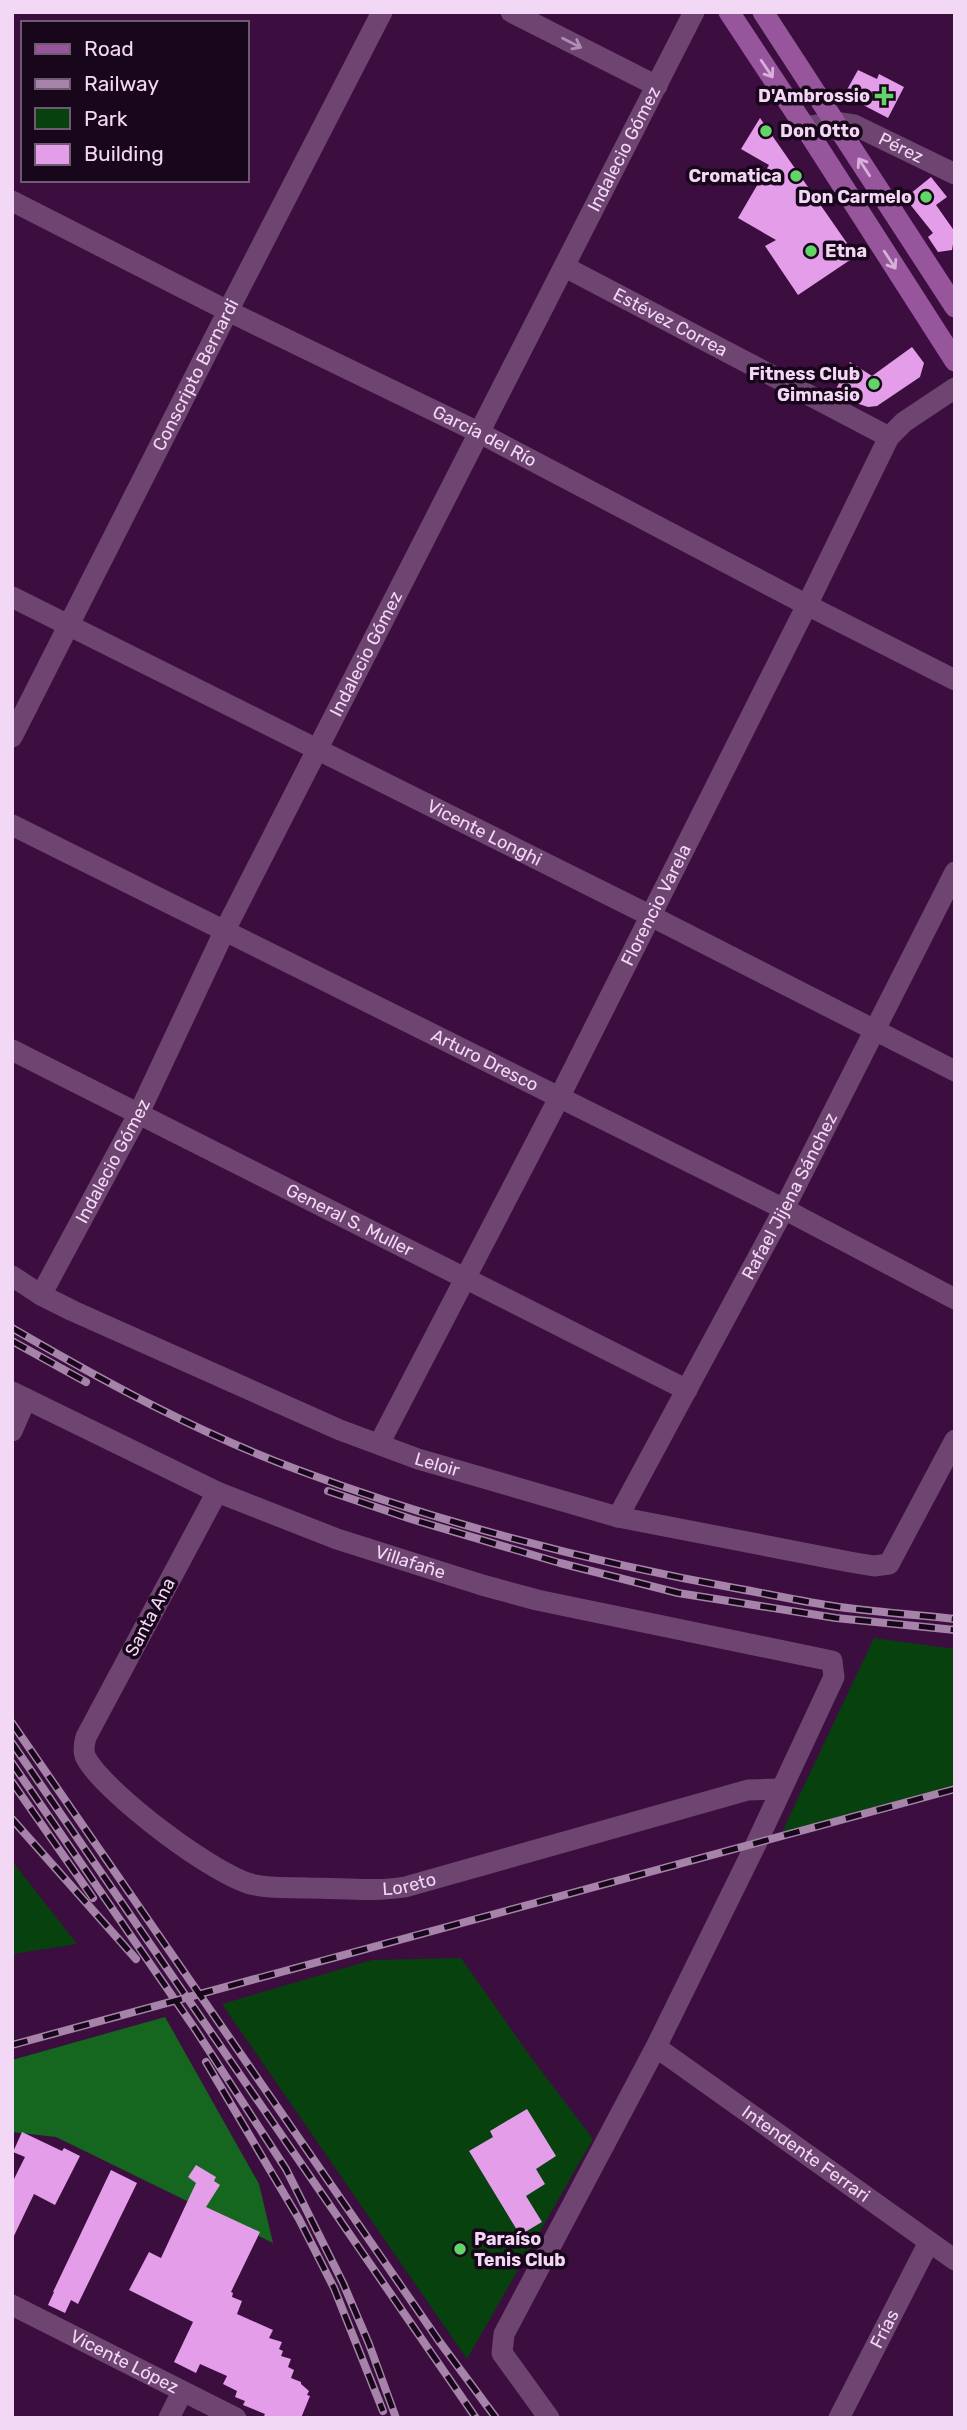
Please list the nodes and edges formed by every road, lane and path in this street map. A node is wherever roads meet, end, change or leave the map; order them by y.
1 (382, 12) edge
2 (511, 12) edge
3 (694, 12) edge
4 (729, 12) edge
5 (763, 12) edge
6 (657, 86) junction
7 (834, 122) junction
8 (805, 127) junction
9 (955, 174) edge
10 (12, 201) edge
11 (565, 267) junction
12 (954, 305) edge
13 (228, 311) junction
14 (955, 361) edge
15 (955, 388) edge
16 (478, 432) junction
17 (889, 437) junction
18 (12, 597) edge
19 (807, 605) junction
20 (69, 626) junction
21 (955, 680) edge
22 (12, 737) edge
23 (317, 748) junction
24 (12, 825) edge
25 (955, 872) edge
26 (649, 915) junction
27 (224, 932) junction
28 (874, 1030) junction
29 (12, 1050) edge
30 (955, 1071) edge
31 (559, 1098) junction
32 (139, 1113) junction
33 (784, 1209) junction
34 (12, 1276) edge
35 (467, 1278) junction
36 (41, 1295) junction
37 (955, 1299) edge
38 (687, 1390) junction
39 (19, 1395) edge
40 (12, 1431) edge
41 (955, 1440) edge
42 (379, 1444) junction
43 (217, 1492) junction
44 (618, 1517) junction
45 (84, 1743) joint
46 (780, 1789) junction
47 (656, 2047) junction
48 (929, 2242) junction
49 (955, 2260) edge
50 (12, 2305) edge
51 (182, 2392) junction
52 (169, 2418) edge
53 (236, 2418) edge
54 (549, 2418) edge
55 (839, 2418) edge

1 - 13 street, Conscripto Bernardi
2 -> 6 street
3 - 6 street, Indalecio Gómez
4 -> 8 main road
5 - 7 main road
6 - 11 street, Indalecio Gómez
7 - 8 street, Pérez
7 - 9 street, Pérez
12 -> 7 main road
8 -> 14 main road
10 - 13 street, García del Río
11 - 16 street, Indalecio Gómez
11 - 17 street, Estévez Correa
13 - 16 street, García del Río
13 - 20 street, Conscripto Bernardi
15 - 17 street, Florencio Varela
16 - 19 street, García del Río
16 - 23 street, Indalecio Gómez
17 - 19 street, Florencio Varela
18 - 20 street, Vicente Longhi
19 - 21 street, García del Río
19 - 26 street, Florencio Varela
20 - 22 street, Conscripto Bernardi
20 - 23 street, Vicente Longhi
23 - 26 street, Vicente Longhi
23 - 27 street, Indalecio Gómez
24 - 27 street, Arturo Dresco
25 - 28 street, Rafael Jijena Sánchez
26 - 28 street, Vicente Longhi
26 - 31 street, Florencio Varela
27 - 31 street, Arturo Dresco
27 - 32 street, Indalecio Gómez
28 - 30 street, Vicente Longhi
28 - 33 street, Rafael Jijena Sánchez
29 - 32 street, General S. Muller
31 - 33 street, Arturo Dresco
31 - 35 street, Florencio Varela
32 - 35 street, General S. Muller
32 - 36 street, Indalecio Gómez
33 - 37 street, Arturo Dresco
33 - 38 street, Rafael Jijena Sánchez
34 - 36 street, Leloir
35 - 38 street, General S. Muller
35 - 42 street, Florencio Varela
36 - 42 street, Leloir
38 - 44 street, Rafael Jijena Sánchez
39 - 40 street
39 - 43 street, Villafañe
41 - 44 street, Leloir
42 - 44 street, Leloir
43 - 45 street, Santa Ana
43 - 46 street, Villafañe
45 - 46 street, Loreto
46 - 47 street
47 - 48 street, Intendente Ferrari
47 - 54 street
48 - 49 street, Intendente Ferrari
48 - 55 street, Frías
50 - 51 street, Vicente López
51 - 52 street
51 - 53 street, Vicente López

